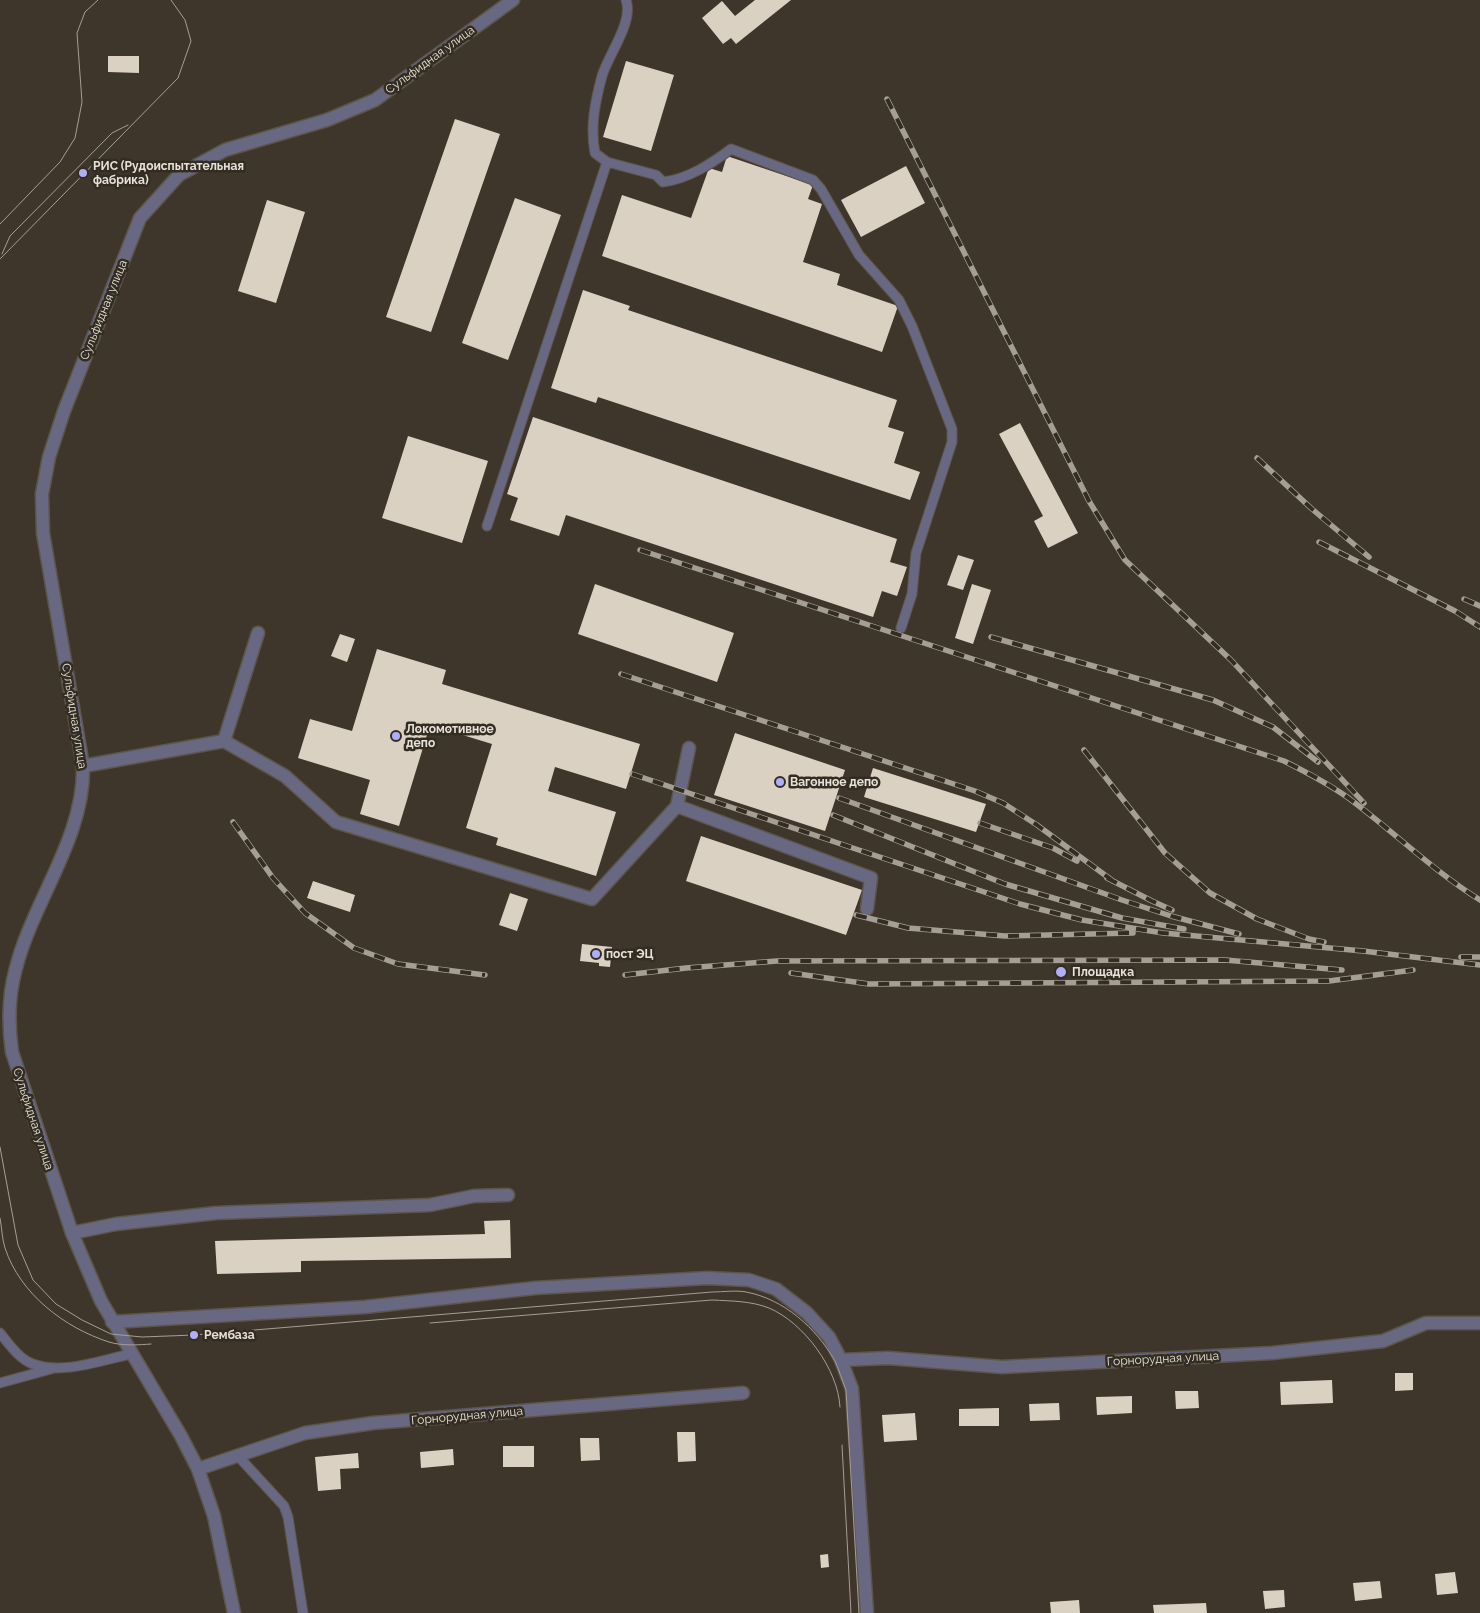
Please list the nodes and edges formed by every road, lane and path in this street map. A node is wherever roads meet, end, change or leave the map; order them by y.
1 (513, 0) edge
2 (626, 0) edge
3 (607, 162) junction
4 (487, 526) dead end
5 (901, 628) dead end
6 (258, 633) dead end
7 (224, 741) junction
8 (689, 748) dead end
9 (83, 766) junction
10 (677, 806) junction
11 (867, 909) dead end
12 (508, 1196) dead end
13 (72, 1233) junction
14 (112, 1322) junction
15 (1480, 1323) edge
16 (0, 1332) edge
17 (131, 1354) junction
18 (841, 1360) junction
19 (52, 1369) junction
20 (0, 1383) edge
21 (743, 1393) dead end
22 (238, 1456) junction
23 (198, 1469) junction
24 (234, 1613) edge
25 (303, 1613) edge
26 (867, 1613) edge

1 - 9 street, Сульфидная улица
2 - 3 lane
3 - 4 lane
3 - 5 lane
6 - 7 street
7 - 9 street
7 - 10 street
8 - 10 street
9 - 13 street, Сульфидная улица
10 - 11 street
12 - 13 street
13 - 14 street, Сульфидная улица
14 - 17 street, Сульфидная улица
14 - 18 street
15 - 18 street, Горнорудная улица
16 - 19 lane
17 - 19 lane
17 - 23 street, Сульфидная улица
18 - 26 street
19 - 20 lane
21 - 22 street, Горнорудная улица
22 - 23 street, Горнорудная улица
22 - 25 lane
23 - 24 street, Сульфидная улица

